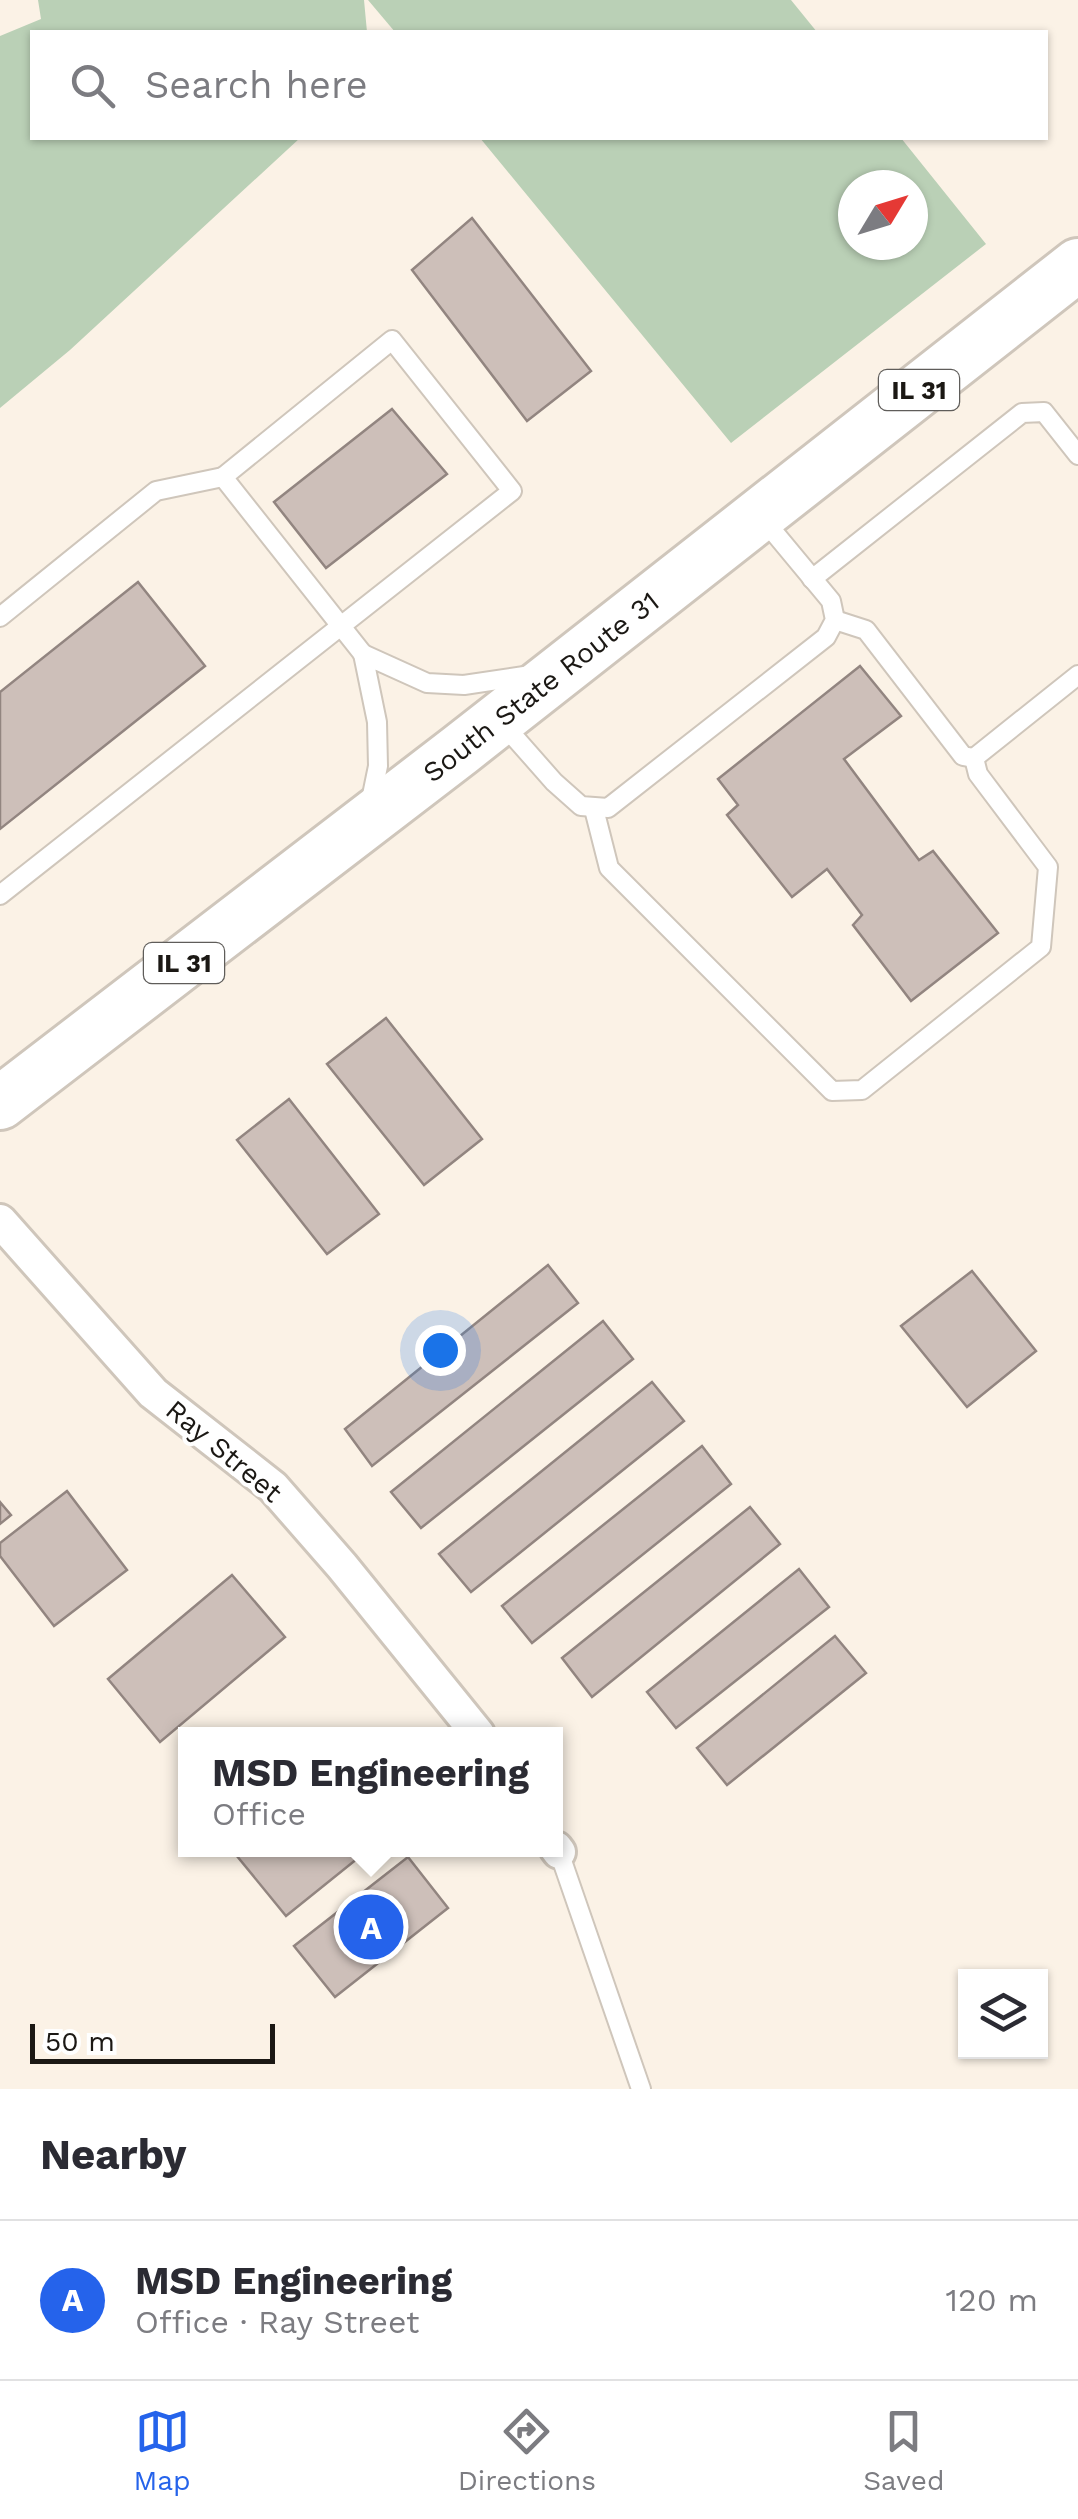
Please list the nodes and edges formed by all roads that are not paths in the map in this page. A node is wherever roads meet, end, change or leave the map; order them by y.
1 (1078, 265) edge
2 (1078, 455) edge
3 (224, 476) junction
4 (760, 515) junction
5 (812, 578) junction
6 (0, 617) edge
7 (836, 620) junction
8 (342, 625) junction
9 (363, 654) junction
10 (562, 670) junction
11 (1078, 675) edge
12 (499, 720) junction
13 (974, 758) junction
14 (594, 808) junction
15 (367, 822) junction
16 (0, 895) edge
17 (0, 1104) edge
18 (0, 1221) edge
19 (472, 1727) edge
20 (559, 1857) edge
21 (642, 2089) edge

1 - 4 main road, South State Route 31 / IL 31
2 - 5 lane
3 - 6 lane
3 - 8 lane
3 - 8 lane
4 - 5 lane
4 - 10 main road, South State Route 31 / IL 31
5 - 7 lane
7 - 13 lane
7 - 14 lane
8 - 9 lane
8 - 16 lane
9 - 10 lane
9 - 15 lane
10 - 12 main road, South State Route 31 / IL 31
11 - 13 lane
12 - 14 lane
12 - 15 main road, South State Route 31 / IL 31
13 - 14 lane
15 - 17 main road, South State Route 31 / IL 31
18 - 19 street, Ray Street
20 - 21 lane

